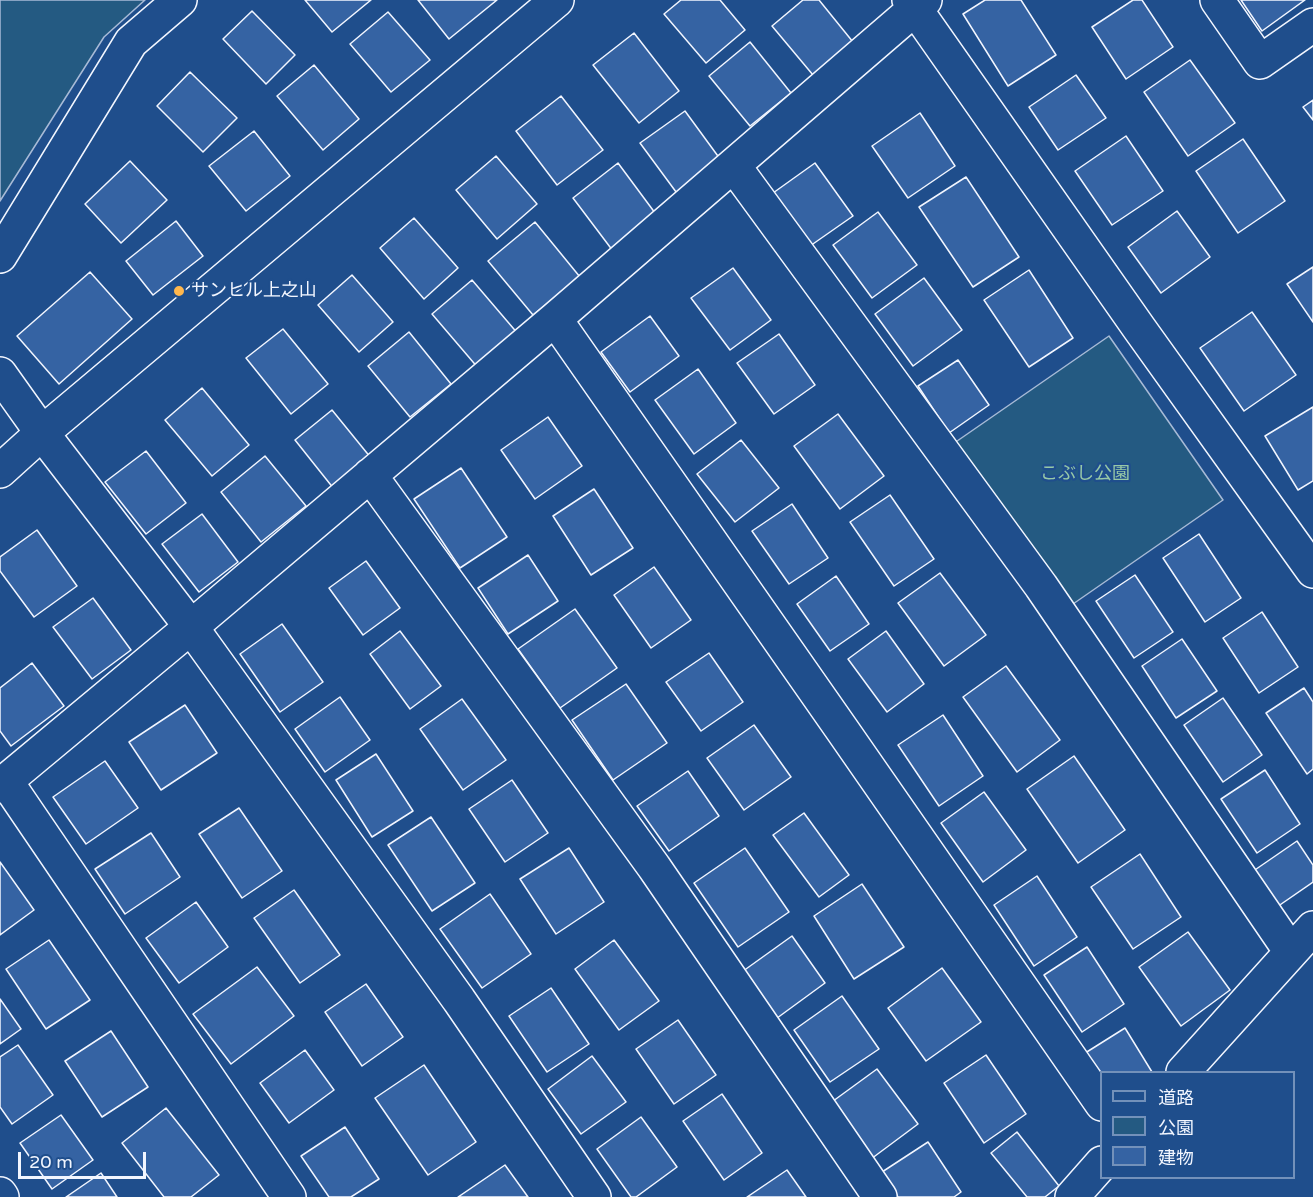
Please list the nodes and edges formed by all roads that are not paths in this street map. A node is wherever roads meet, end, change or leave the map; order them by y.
1 (180, 0) edge
2 (557, 0) edge
3 (1217, 0) edge
4 (916, 3) edge
5 (1313, 25) edge
6 (734, 166) junction
7 (0, 256) edge
8 (555, 319) junction
9 (0, 374) edge
10 (42, 433) junction
11 (0, 471) edge
12 (370, 475) junction
13 (1313, 571) edge
14 (191, 627) junction
15 (3, 783) edge
16 (1313, 928) edge
17 (1292, 952) junction
18 (1184, 1071) edge
19 (1100, 1103) edge
20 (1100, 1164) edge
21 (289, 1197) edge
22 (594, 1197) edge
23 (880, 1197) edge
24 (1072, 1197) edge

1 - 7 street
2 - 10 street
3 - 5 street
4 - 6 street
4 - 13 street
6 - 8 street
6 - 17 street
8 - 12 street
8 - 19 street
9 - 10 street
10 - 11 street
10 - 14 street
12 - 14 street
12 - 23 street
14 - 15 street
14 - 22 street
15 - 21 street
16 - 17 street
17 - 18 street
20 - 24 street

